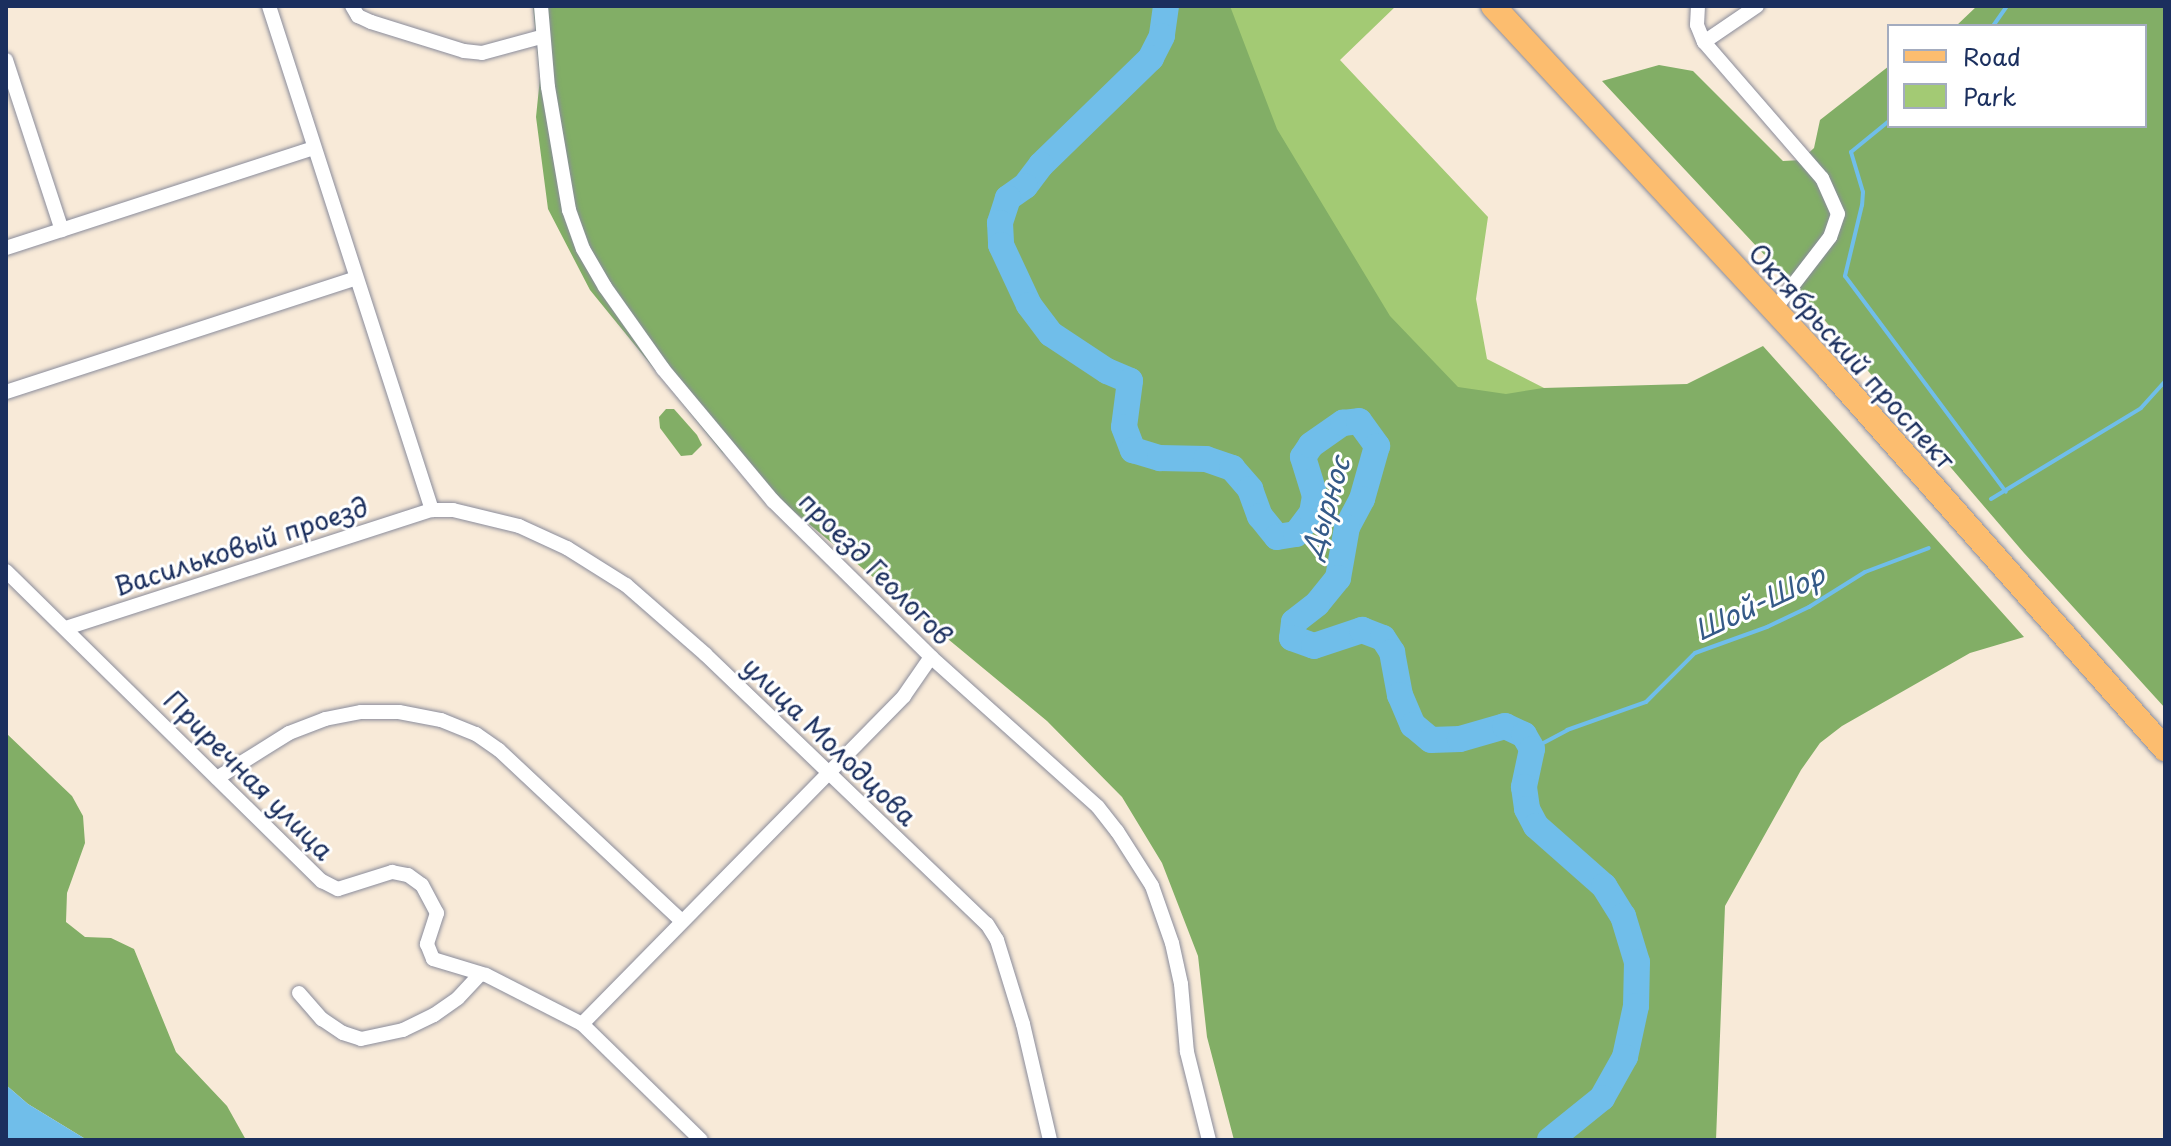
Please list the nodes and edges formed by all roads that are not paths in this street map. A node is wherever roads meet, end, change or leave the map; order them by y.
1 (269, 6) edge
2 (352, 6) edge
3 (541, 6) edge
4 (1493, 6) edge
5 (1698, 6) edge
6 (1757, 6) edge
7 (541, 37) junction
8 (1704, 42) junction
9 (6, 60) edge
10 (314, 148) junction
11 (62, 230) junction
12 (6, 248) edge
13 (356, 278) junction
14 (1773, 311) junction
15 (6, 392) edge
16 (432, 510) junction
17 (6, 571) edge
18 (66, 628) junction
19 (931, 657) junction
20 (2165, 749) edge
21 (829, 773) junction
22 (217, 778) junction
23 (682, 921) junction
24 (480, 974) junction
25 (299, 993) dead end
26 (582, 1024) junction
27 (701, 1140) edge
28 (1050, 1140) edge
29 (1209, 1140) edge

1 - 10 street
2 - 7 street
3 - 7 street, проезд Геологов
4 - 14 main road, Октябрьский проспект
5 - 8 street
6 - 8 street
7 - 19 street, проезд Геологов
8 - 14 street
9 - 11 street
10 - 11 street
10 - 13 street
11 - 12 street
13 - 15 street
13 - 16 street
14 - 20 main road, Октябрьский проспект
16 - 18 street, Васильковый проезд
16 - 21 street, улица Молодцова
17 - 18 street, Приречная улица
18 - 22 street, Приречная улица
19 - 21 street
19 - 29 street, проезд Геологов
21 - 23 street
21 - 28 street, улица Молодцова
22 - 23 street
22 - 24 street, Приречная улица
23 - 26 street
24 - 25 street
24 - 26 street, Приречная улица
26 - 27 street, Приречная улица

